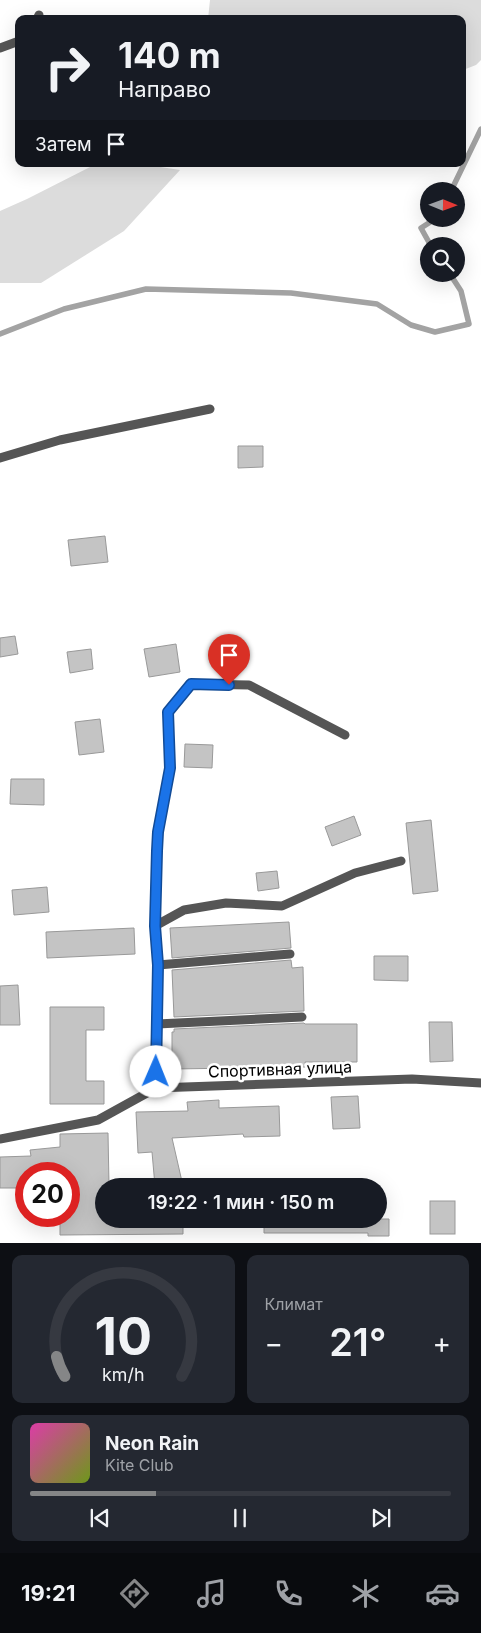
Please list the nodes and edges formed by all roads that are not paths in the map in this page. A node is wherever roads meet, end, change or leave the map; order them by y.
1 (15, 42) edge
2 (0, 48) edge
3 (210, 409) dead end
4 (0, 458) edge
5 (345, 735) dead end
6 (401, 861) dead end
7 (155, 926) junction
8 (290, 954) dead end
9 (158, 965) junction
10 (302, 1017) dead end
11 (157, 1024) junction
12 (481, 1083) edge
13 (156, 1088) junction
14 (0, 1139) edge

1 - 2 lane
3 - 4 lane
5 - 7 lane
6 - 7 lane
7 - 9 lane
8 - 9 lane
9 - 11 lane
10 - 11 lane
11 - 13 lane
12 - 13 lane, Спортивная улица
13 - 14 lane, Спортивная улица

